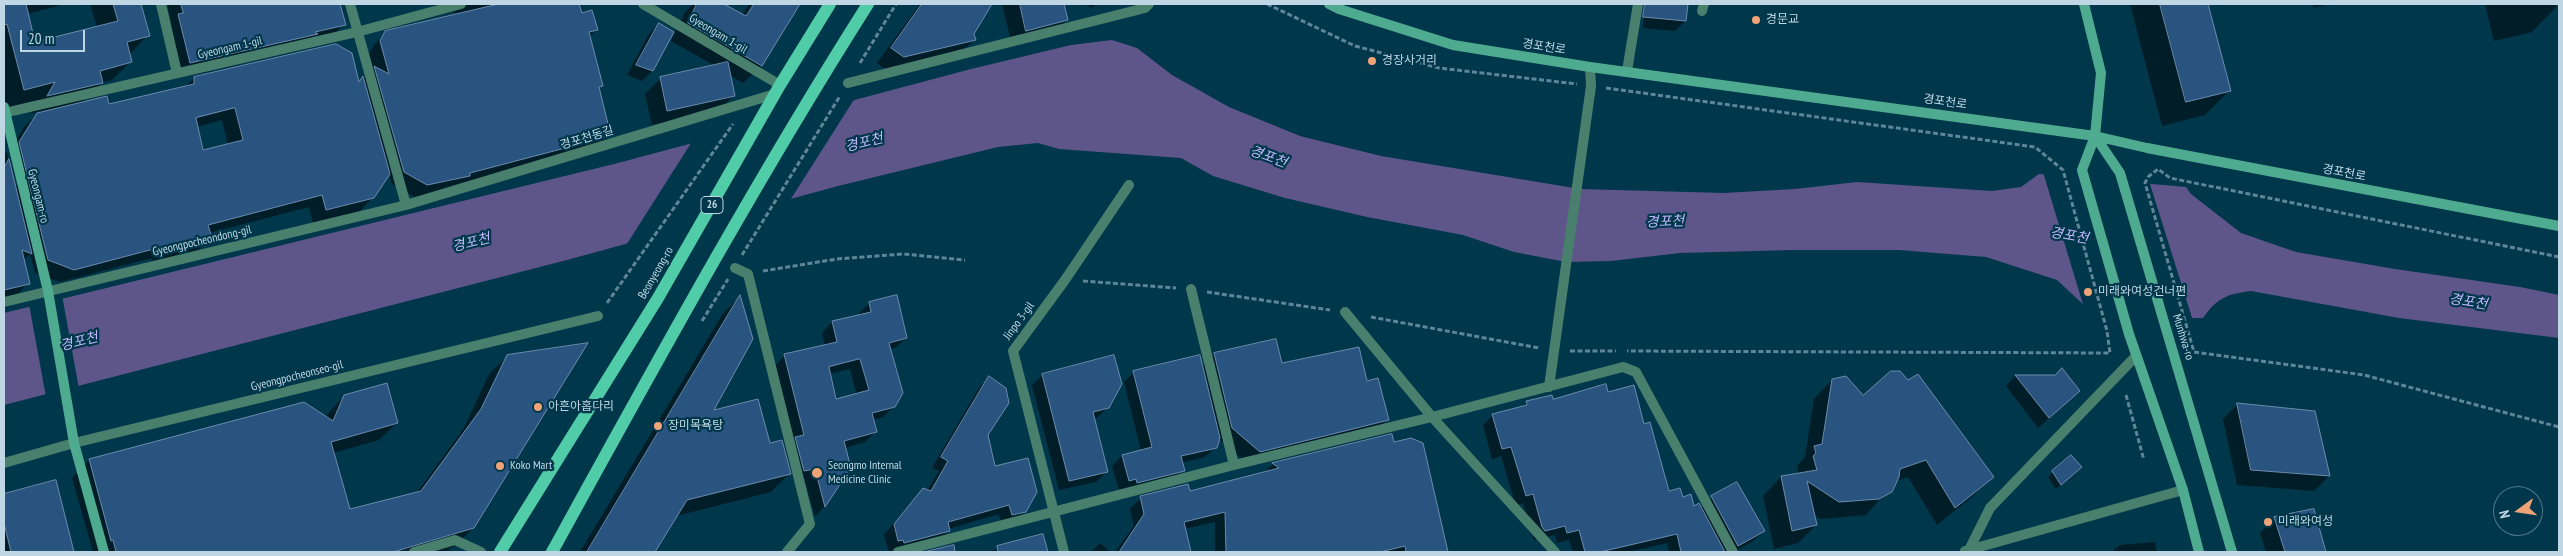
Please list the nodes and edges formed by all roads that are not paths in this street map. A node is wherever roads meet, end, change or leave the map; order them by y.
1 (161, 4) edge
2 (350, 4) edge
3 (461, 4) edge
4 (643, 4) edge
5 (830, 4) edge
6 (868, 4) edge
7 (1149, 4) edge
8 (1329, 4) edge
9 (1638, 4) edge
10 (2084, 4) edge
11 (356, 32) junction
12 (1590, 67) junction
13 (1627, 71) junction
14 (177, 73) junction
15 (846, 86) road end
16 (777, 90) junction
17 (4, 111) edge
18 (2094, 136) junction
19 (1129, 185) dead end
20 (406, 206) junction
21 (2559, 226) edge
22 (735, 268) dead end
23 (1191, 289) road end
24 (48, 291) junction
25 (4, 302) edge
26 (1345, 312) road end
27 (598, 316) road end
28 (2136, 356) junction
29 (1549, 387) junction
30 (1432, 417) junction
31 (74, 443) junction
32 (4, 463) edge
33 (1234, 465) junction
34 (2183, 490) junction
35 (1054, 513) junction
36 (104, 552) edge
37 (414, 552) edge
38 (481, 552) edge
39 (500, 552) edge
40 (552, 552) edge
41 (787, 552) edge
42 (898, 552) edge
43 (1064, 552) edge
44 (1554, 552) edge
45 (1733, 552) edge
46 (1966, 552) edge
47 (2199, 552) edge
48 (2232, 552) edge

1 - 14 street
2 - 11 street
3 - 11 street, Gyeongam 1-gil
4 - 16 street, Gyeongam 1-gil
5 - 16 main road, Beonyeong-ro / 26
6 - 40 main road, 26
7 - 15 street
8 - 12 street, 경포천로
9 - 13 street
10 - 18 street
11 - 14 street, Gyeongam 1-gil
11 - 20 street
12 - 13 street, 경포천로
12 - 29 street
13 - 18 street, 경포천로
14 - 17 street, Gyeongam 1-gil
16 - 20 street, 경포천동길
16 - 39 main road, Beonyeong-ro / 26
17 - 24 street, Gyeongam-ro
18 - 21 street, 경포천로
18 - 28 street
18 - 48 street, Munhwa-ro
19 - 35 street, Jinpo 3-gil
20 - 24 street, Gyeongpocheondong-gil
22 - 41 street
23 - 33 street
24 - 25 street, Gyeongpocheondong-gil
24 - 31 street, Gyeongam-ro
26 - 30 street
27 - 31 street, Gyeongpocheonseo-gil
28 - 34 street
28 - 46 street
29 - 30 street
29 - 45 street
30 - 33 street
30 - 44 street
31 - 32 street, Gyeongpocheonseo-gil
31 - 36 street
33 - 35 street
34 - 46 street
34 - 47 street
35 - 42 street
35 - 43 street, Jinpo 3-gil
37 - 38 street

